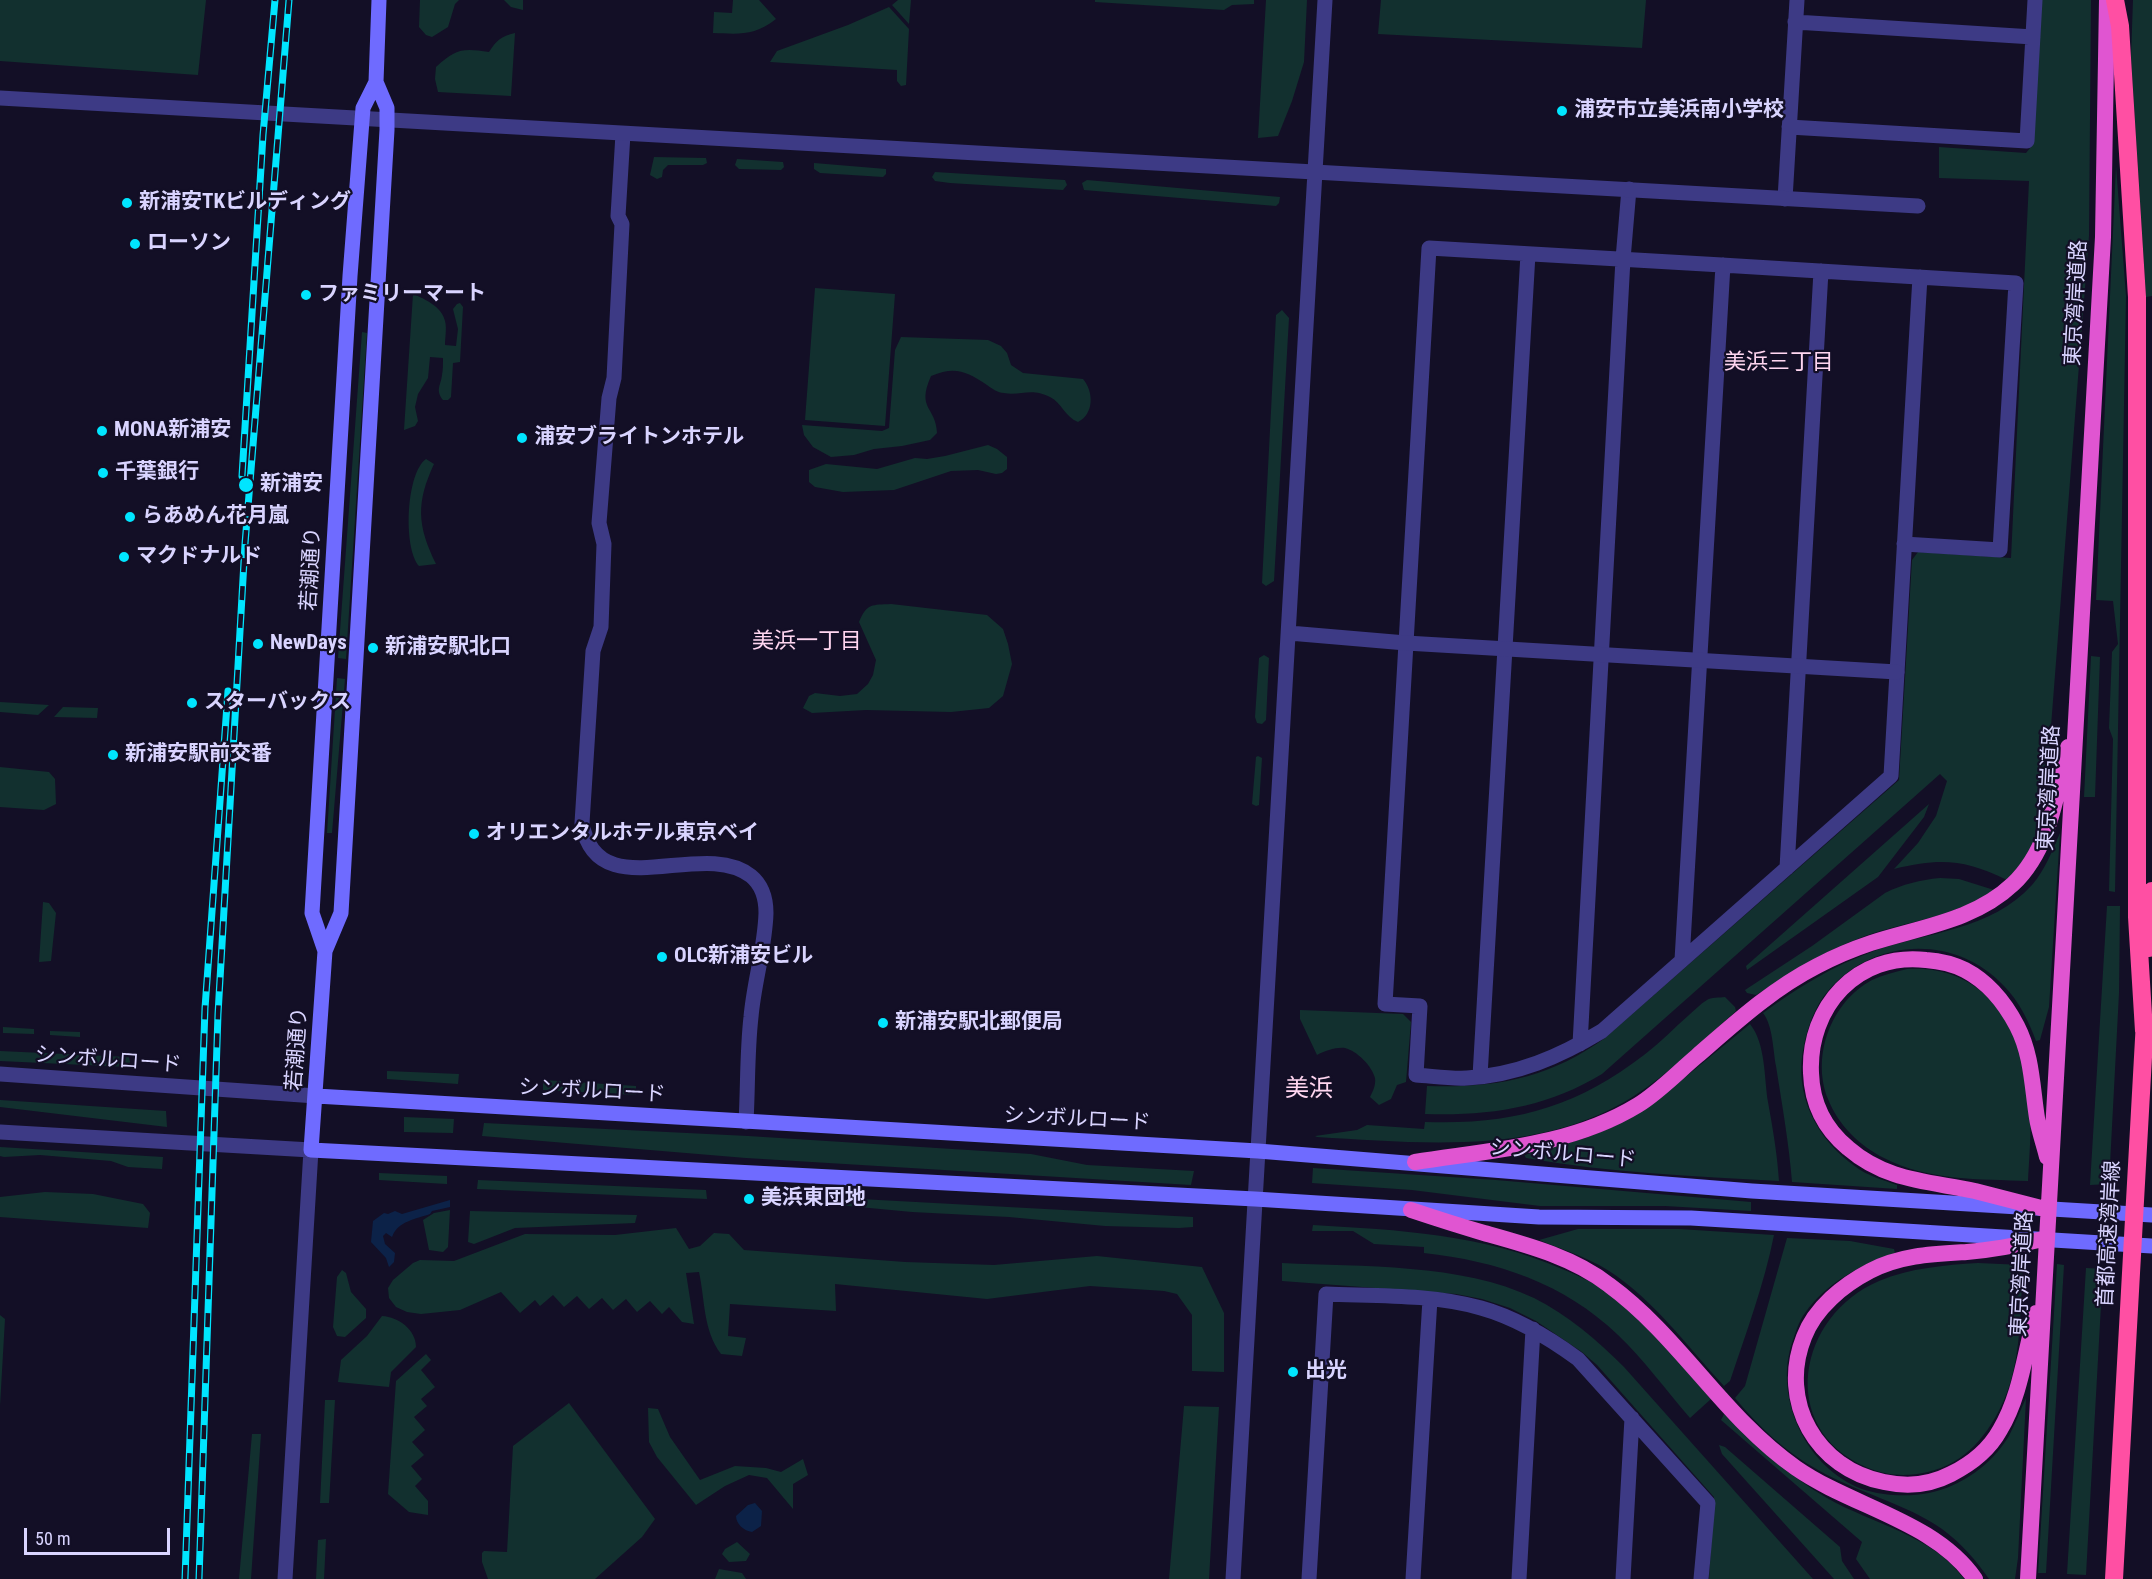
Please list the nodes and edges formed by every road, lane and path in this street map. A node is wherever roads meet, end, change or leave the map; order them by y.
1 (379, 0) edge
2 (1325, 0) edge
3 (1797, 0) edge
4 (2035, 0) edge
5 (2107, 0) edge
6 (2115, 0) edge
7 (1796, 22) junction
8 (2033, 37) junction
9 (376, 82) junction
10 (0, 98) edge
11 (362, 119) junction
12 (387, 121) junction
13 (1789, 127) junction
14 (623, 134) junction
15 (1315, 172) junction
16 (1629, 189) junction
17 (1785, 199) junction
18 (1918, 206) dead end
19 (1528, 254) junction
20 (1623, 259) junction
21 (1723, 265) junction
22 (1821, 271) junction
23 (1920, 277) junction
24 (1905, 544) junction
25 (1289, 633) junction
26 (1406, 643) junction
27 (1505, 649) junction
28 (1602, 655) junction
29 (1700, 660) junction
30 (1798, 666) junction
31 (1897, 672) junction
32 (2078, 706) junction
33 (1786, 868) junction
34 (2152, 891) edge
35 (325, 951) junction
36 (1682, 960) junction
37 (2144, 1031) junction
38 (1580, 1044) junction
39 (0, 1074) edge
40 (1480, 1076) junction
41 (316, 1096) junction
42 (746, 1122) junction
43 (0, 1132) edge
44 (311, 1150) junction
45 (1258, 1151) junction
46 (1415, 1162) junction
47 (2051, 1173) junction
48 (1255, 1199) junction
49 (2045, 1209) junction
50 (1411, 1210) junction
51 (2152, 1215) edge
52 (2043, 1239) junction
53 (2152, 1246) edge
54 (2045, 1283) junction
55 (1430, 1299) junction
56 (1533, 1329) junction
57 (1632, 1418) junction
58 (285, 1579) edge
59 (1233, 1579) edge
60 (1309, 1579) edge
61 (1413, 1579) edge
62 (1519, 1579) edge
63 (1623, 1579) edge
64 (1701, 1579) edge
65 (1975, 1579) edge
66 (2028, 1579) edge
67 (2114, 1579) edge

1 - 9 main road, 若潮通り
2 - 15 street
3 - 7 street
4 - 8 street
5 - 32 highway, 東京湾岸道路
6 - 37 highway
7 - 8 street
7 - 13 street
8 - 13 street
9 - 11 main road, 若潮通り
9 - 12 main road, 若潮通り
10 - 11 street
11 - 12 street
11 - 35 main road, 若潮通り
12 - 14 street
12 - 35 main road, 若潮通り
13 - 17 street
14 - 15 street
14 - 42 street
15 - 16 street
15 - 25 street
16 - 17 street
16 - 20 street
17 - 18 street
19 - 20 street
19 - 26 street
19 - 27 street
20 - 21 street
20 - 28 street
21 - 22 street
21 - 29 street
22 - 23 street
22 - 30 street
23 - 24 street
23 - 24 street
24 - 31 street
25 - 26 street
25 - 45 street
26 - 27 street
26 - 40 street
27 - 28 street
27 - 40 street
28 - 29 street
28 - 38 street
29 - 30 street
29 - 36 street
30 - 31 street
30 - 33 street
31 - 33 street
32 - 46 highway
32 - 47 highway, 東京湾岸道路
33 - 36 street
34 - 37 highway, 首都高速湾岸線
35 - 41 main road, 若潮通り
36 - 38 street
37 - 67 highway, 首都高速湾岸線
38 - 40 street
39 - 41 street, シンボルロード
41 - 42 main road, シンボルロード
41 - 44 main road, 若潮通り
42 - 45 main road, シンボルロード
43 - 44 street
44 - 48 main road
44 - 58 street
45 - 46 main road, シンボルロード
45 - 48 street
46 - 49 main road, シンボルロード
47 - 49 highway
47 - 54 highway, 東京湾岸道路
48 - 50 main road
48 - 59 street
49 - 51 main road, シンボルロード
50 - 52 main road
50 - 65 highway
52 - 53 main road
52 - 54 highway
54 - 66 highway, 東京湾岸道路
55 - 56 street
55 - 60 street
55 - 61 street
56 - 57 street
56 - 62 street
57 - 63 street
57 - 64 street

